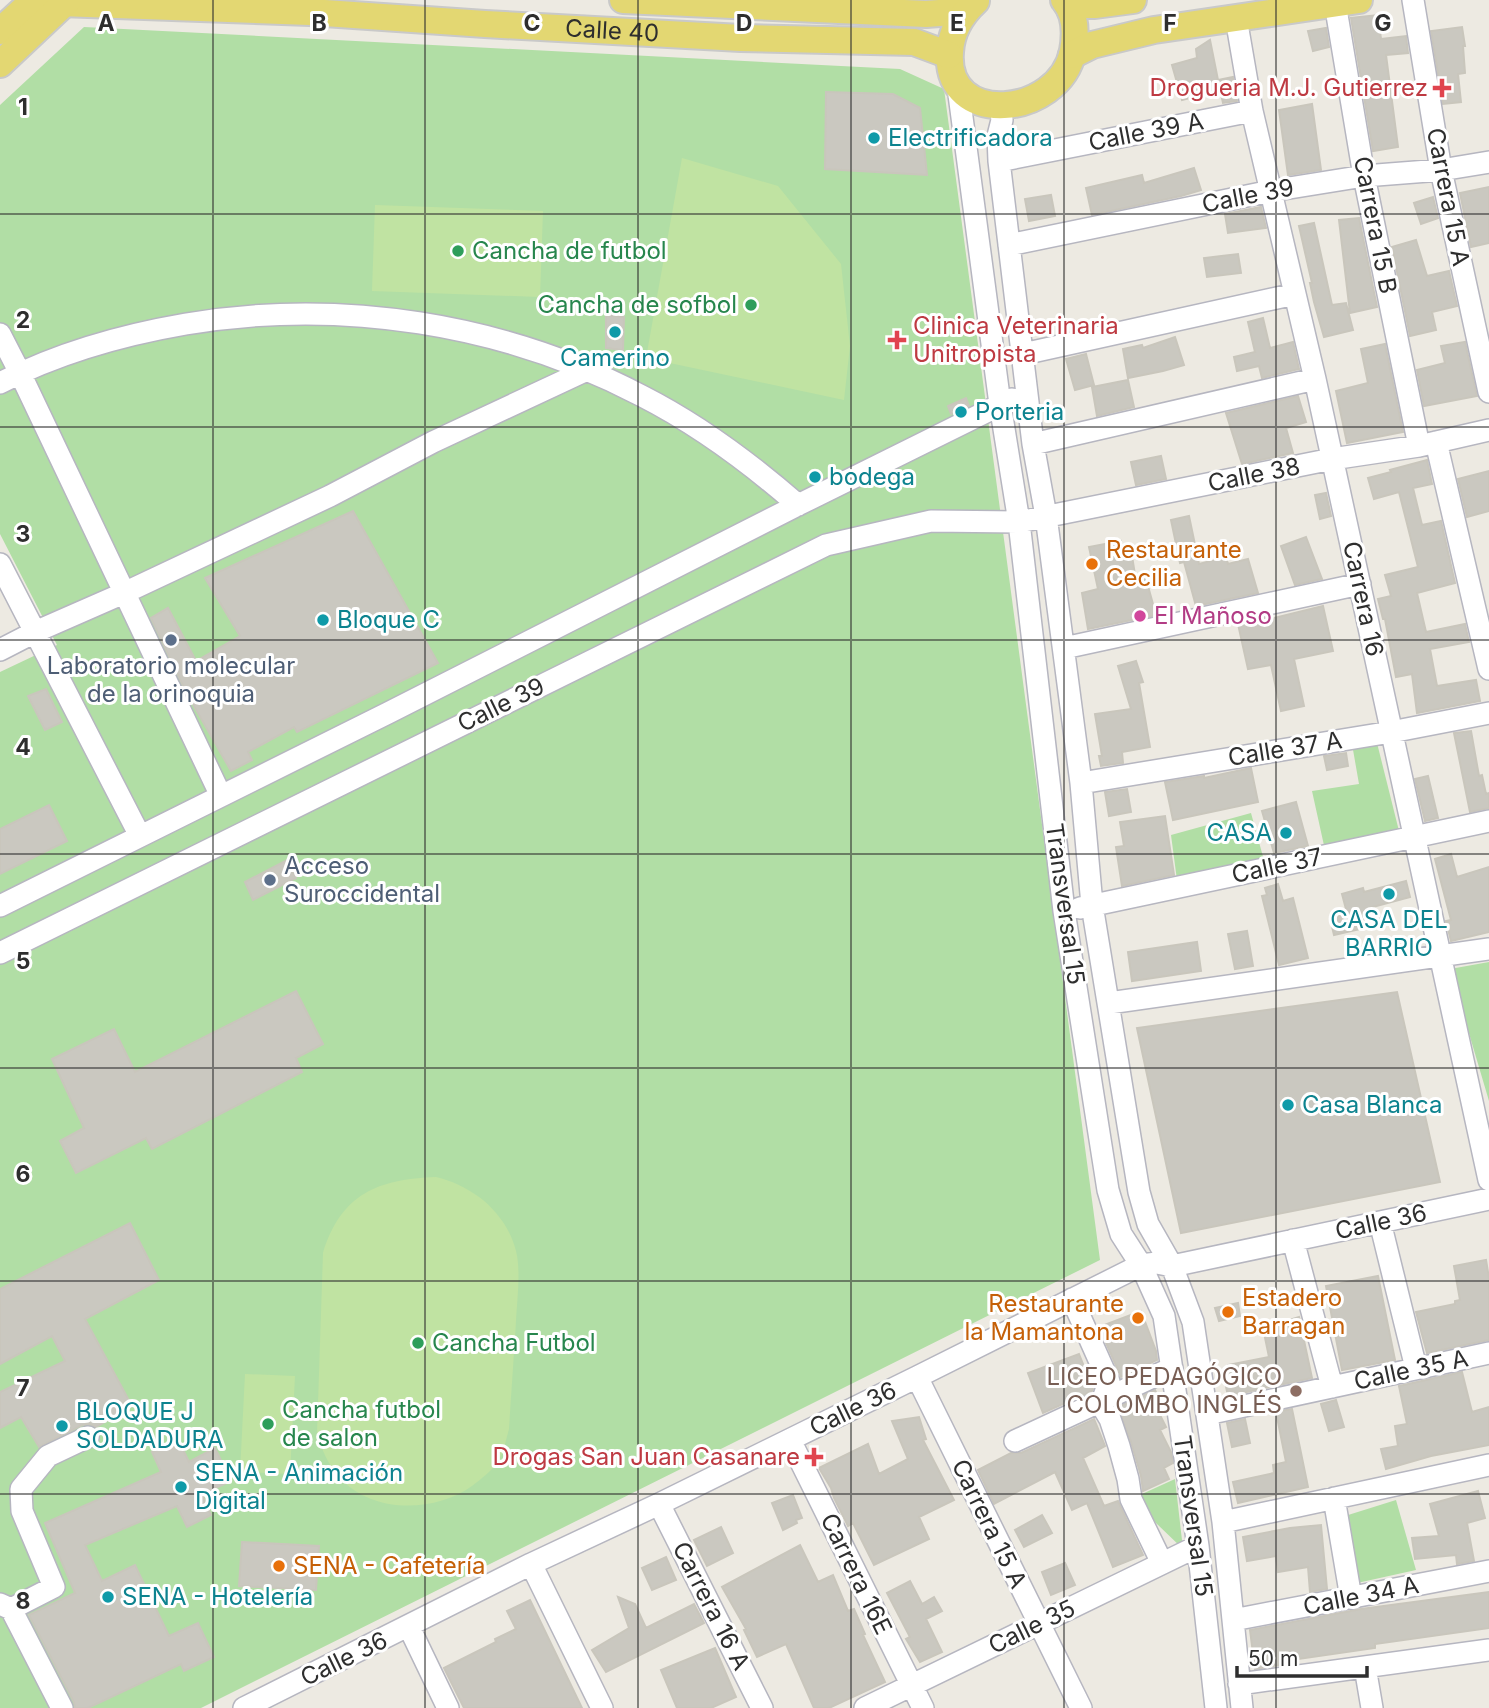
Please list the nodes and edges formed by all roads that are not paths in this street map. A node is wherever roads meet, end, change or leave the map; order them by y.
1 (623, 0) edge
2 (1133, 0) edge
3 (1413, 0) edge
4 (33, 1) edge
5 (67, 2) edge
6 (1066, 2) edge
7 (1347, 2) edge
8 (971, 5) edge
9 (1236, 18) junction
10 (0, 31) edge
11 (949, 55) junction
12 (1072, 55) junction
13 (0, 64) edge
14 (958, 87) junction
15 (1000, 105) junction
16 (1252, 111) junction
17 (999, 161) junction
18 (1489, 162) edge
19 (1441, 170) junction
20 (1364, 176) junction
21 (1270, 191) junction
22 (1009, 245) junction
23 (1295, 294) junction
24 (0, 334) edge
25 (1023, 354) junction
26 (587, 370) junction
27 (20, 373) junction
28 (1315, 379) junction
29 (0, 383) edge
30 (1489, 392) edge
31 (1027, 394) junction
32 (1000, 404) junction
33 (1489, 430) edge
34 (1033, 444) junction
35 (1428, 444) junction
36 (1332, 459) junction
37 (797, 505) junction
38 (1046, 516) junction
39 (1019, 522) junction
40 (0, 564) edge
41 (1360, 584) junction
42 (124, 593) junction
43 (35, 632) junction
44 (1064, 648) junction
45 (0, 650) edge
46 (1489, 669) edge
47 (1489, 713) edge
48 (1391, 732) junction
49 (1081, 783) junction
50 (221, 796) junction
51 (1489, 821) edge
52 (139, 836) junction
53 (1414, 837) junction
54 (1092, 905) junction
55 (0, 906) edge
56 (1064, 911) junction
57 (1489, 949) edge
58 (0, 953) edge
59 (1440, 956) junction
60 (1109, 1003) junction
61 (1489, 1180) edge
62 (1489, 1199) edge
63 (1380, 1222) junction
64 (1293, 1240) junction
65 (1141, 1265) junction
66 (1172, 1266) junction
67 (1072, 1299) junction
68 (1489, 1353) edge
69 (1172, 1368) junction
70 (1416, 1368) junction
71 (917, 1377) junction
72 (1332, 1387) junction
73 (1104, 1399) junction
74 (1207, 1414) junction
75 (88, 1437) dead end
76 (790, 1440) junction
77 (1016, 1441) dead end
78 (1489, 1465) edge
79 (1334, 1498) junction
80 (659, 1504) junction
81 (1223, 1522) junction
82 (1198, 1546) junction
83 (1163, 1563) junction
84 (531, 1564) junction
85 (1489, 1571) edge
86 (1351, 1598) junction
87 (6, 1607) edge
88 (1233, 1620) junction
89 (1039, 1623) junction
90 (409, 1627) junction
91 (1489, 1650) edge
92 (1365, 1667) junction
93 (1238, 1684) junction
94 (912, 1685) junction
95 (279, 1700) edge
96 (250, 1707) edge
97 (62, 1708) edge
98 (448, 1708) edge
99 (602, 1708) edge
100 (762, 1708) edge
101 (865, 1708) edge
102 (923, 1708) edge
103 (1081, 1708) edge
104 (1216, 1708) edge
105 (1242, 1708) edge
106 (1372, 1708) edge

1 - 8 main road, Calle 40
2 - 6 main road
3 - 19 street, Carrera 15 A
4 - 5 main road, Calle 40
4 - 10 main road, Calle 40
5 - 11 main road, Calle 40
5 - 13 main road
6 - 12 main road
7 - 9 main road
7 - 20 street, Carrera 15 B
8 - 11 main road
9 - 12 main road
9 - 16 street, Carrera 16
11 - 14 main road
12 - 15 main road
14 - 15 main road
14 - 32 street, Transversal 15
15 - 17 street, Transversal 15
16 - 17 street, Calle 39 A
16 - 21 street, Carrera 16
17 - 22 street, Transversal 15
18 - 19 street, Calle 39
19 - 20 street, Calle 39
19 - 30 street, Carrera 15 A
20 - 21 street, Calle 39
20 - 35 street, Carrera 15 B
21 - 22 street, Calle 39
21 - 23 street, Carrera 16
22 - 25 street, Transversal 15
23 - 25 street
23 - 28 street, Carrera 16
24 - 27 street
25 - 31 street, Transversal 15
26 - 27 street
26 - 37 street
26 - 42 street
27 - 29 street
27 - 42 street
28 - 34 street
28 - 36 street, Carrera 16
31 - 32 street
31 - 34 street, Transversal 15
32 - 37 street
32 - 39 street, Transversal 15
33 - 35 street, Calle 38
34 - 38 street, Transversal 15
35 - 36 street, Calle 38
35 - 46 street, Carrera 15 B
36 - 38 street, Calle 38
36 - 41 street, Carrera 16
37 - 50 street
38 - 39 street, Calle 38
38 - 44 street, Transversal 15
39 - 56 street, Transversal 15
39 - 58 street, Calle 39
40 - 43 street
41 - 44 street
41 - 48 street, Carrera 16
42 - 43 street
42 - 50 street
43 - 45 street
43 - 52 street
44 - 49 street, Transversal 15
47 - 48 street, Calle 37 A
48 - 49 street, Calle 37 A
48 - 53 street, Carrera 16
49 - 54 street, Transversal 15
50 - 52 street
51 - 53 street, Calle 37
52 - 55 street
53 - 54 street, Calle 37
53 - 59 street, Carrera 16
54 - 56 street, Calle 37
54 - 60 street, Transversal 15
56 - 65 street, Transversal 15
57 - 59 street
59 - 60 street
59 - 61 street, Carrera 16
60 - 66 street, Transversal 15
62 - 63 street, Calle 36
63 - 64 street, Calle 36
63 - 70 street
64 - 66 street, Calle 36
64 - 72 street
65 - 66 street, Calle 36
65 - 67 street, Calle 36
65 - 69 street, Transversal 15
66 - 74 street, Transversal 15
67 - 71 street, Calle 36
67 - 73 street
68 - 70 street, Calle 35 A
69 - 73 street
69 - 82 street, Transversal 15
70 - 72 street, Calle 35 A
71 - 76 street, Calle 36
71 - 89 street, Carrera 15 A
72 - 74 street, Calle 35 A
73 - 77 street
73 - 83 street
74 - 81 street, Transversal 15
75 - 87 street
76 - 80 street, Calle 36
76 - 94 street, Carrera 16E
78 - 79 street
79 - 81 street
79 - 86 street
80 - 84 street, Calle 36
80 - 100 street, Carrera 16 A
81 - 88 street, Transversal 15
82 - 83 street, Calle 35
82 - 104 street, Transversal 15
83 - 89 street, Calle 35
84 - 90 street, Calle 36
84 - 99 street
85 - 86 street, Calle 34 A
86 - 88 street, Calle 34 A
87 - 97 street
88 - 93 street, Transversal 15
89 - 94 street, Calle 35
89 - 103 street, Carrera 15 A
90 - 95 street, Calle 36
90 - 98 street
91 - 92 street
92 - 93 street
92 - 106 street
93 - 105 street, Transversal 15
94 - 101 street, Calle 35
94 - 102 street, Carrera 16E
95 - 96 street, Calle 36

